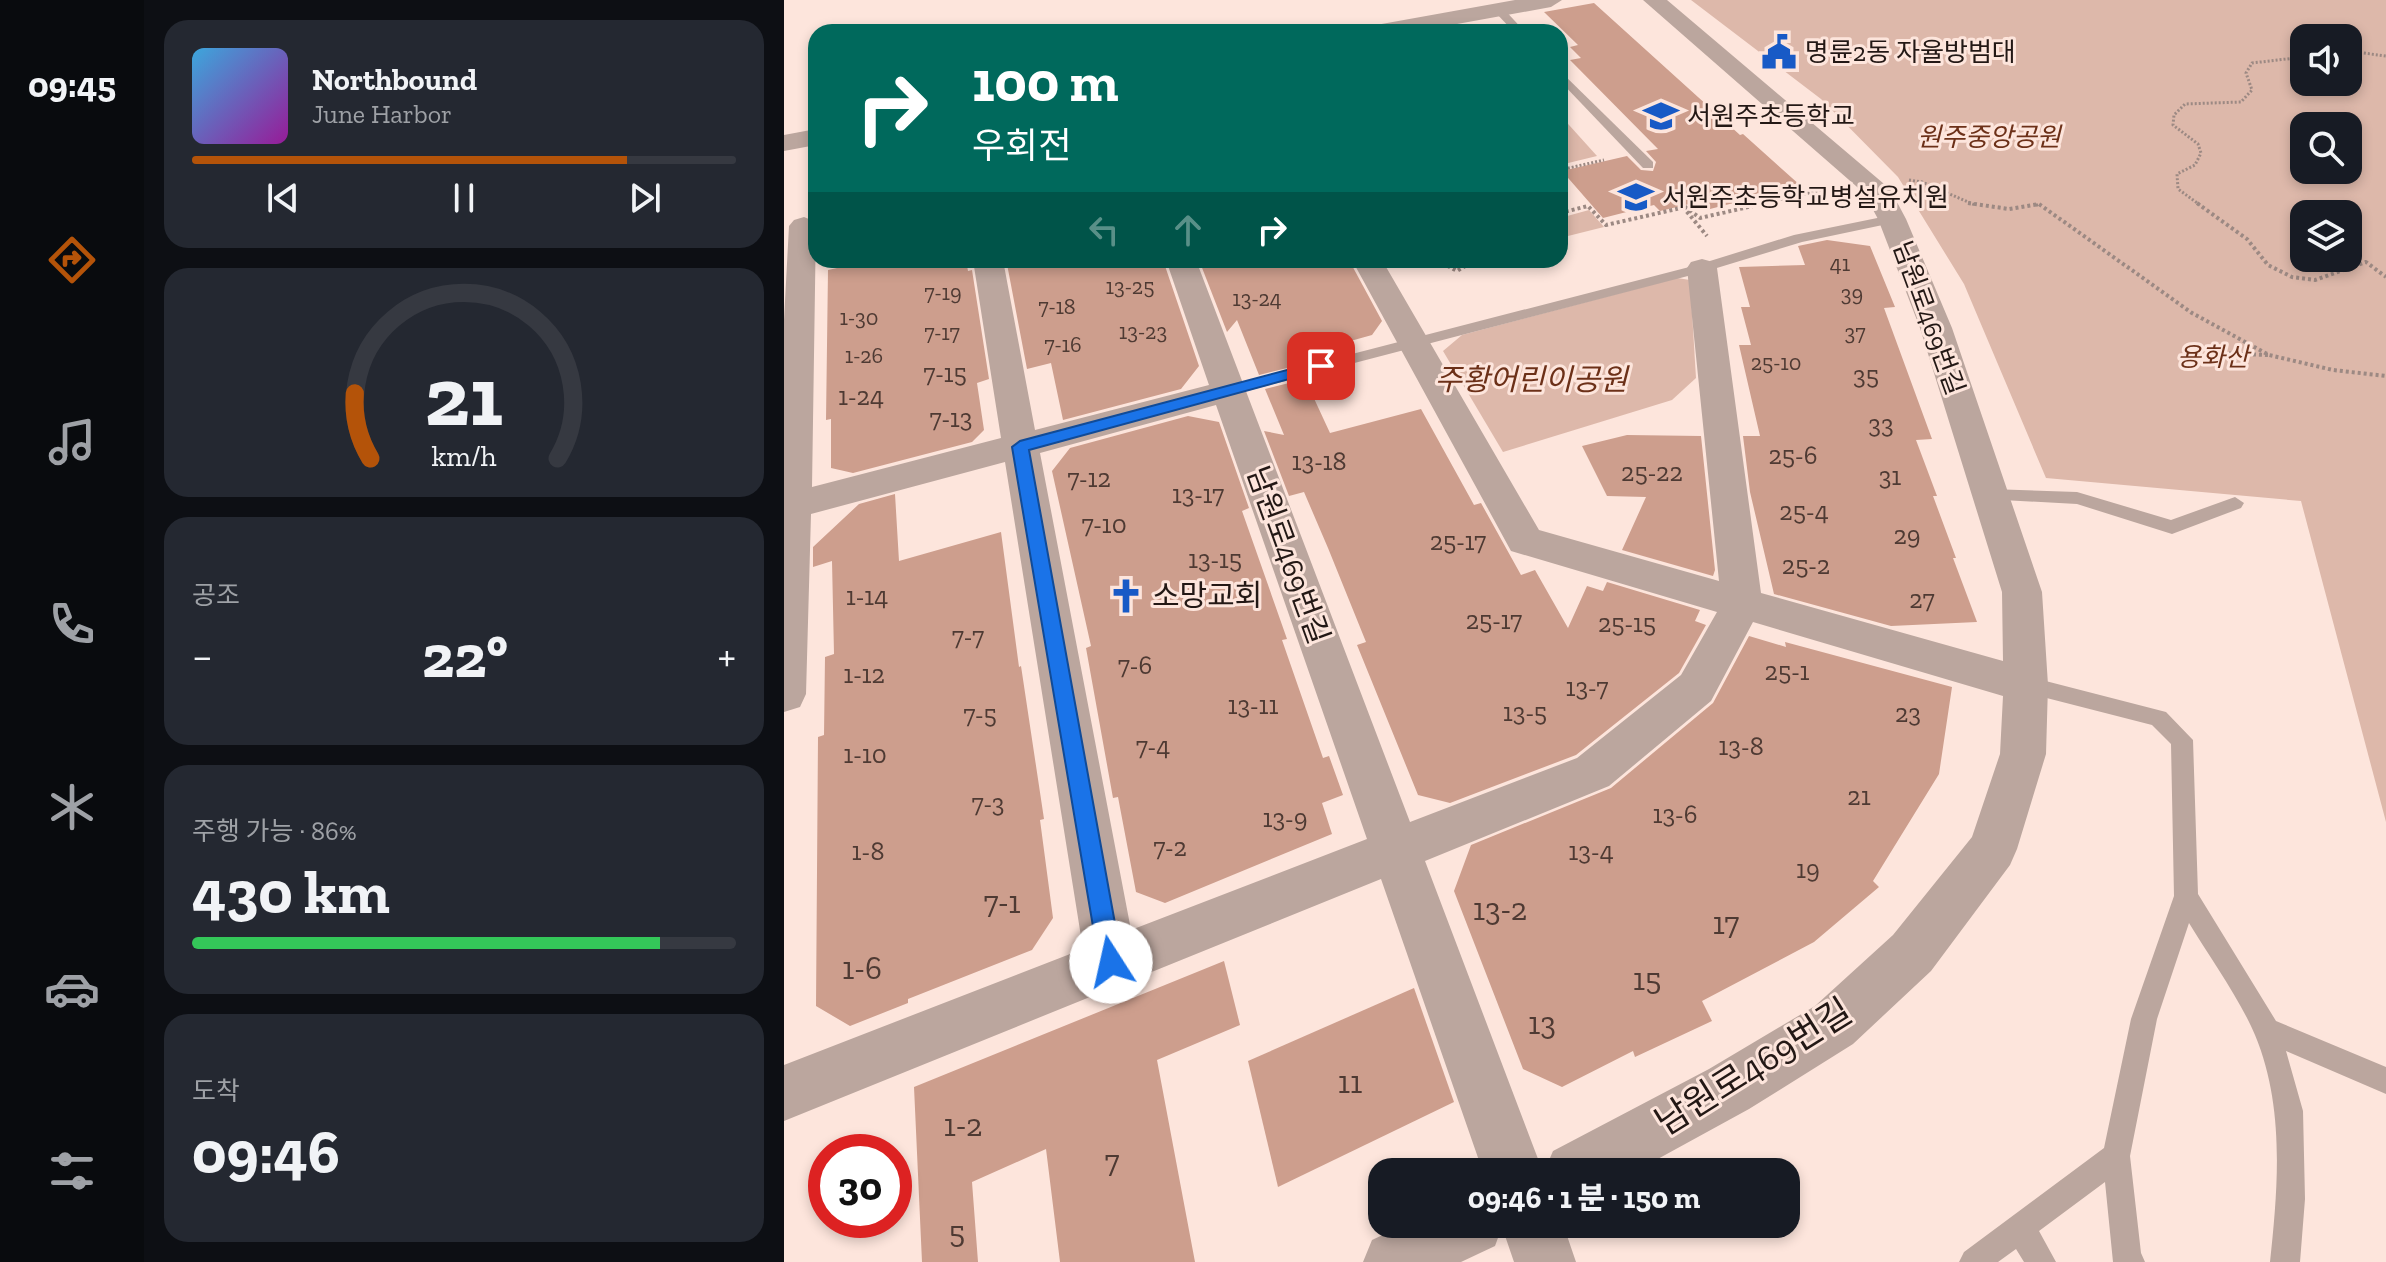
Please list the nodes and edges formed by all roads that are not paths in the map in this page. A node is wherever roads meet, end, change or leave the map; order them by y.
1 (1551, 0) edge
2 (1654, 0) edge
3 (1498, 9) junction
4 (1418, 24) edge
5 (1512, 24) edge
6 (1568, 82) edge
7 (808, 138) edge
8 (784, 143) edge
9 (1648, 165) dead end
10 (1902, 206) junction
11 (808, 255) edge
12 (1714, 264) junction
13 (989, 268) edge
14 (1184, 268) edge
15 (1372, 268) edge
16 (1413, 341) junction
17 (1228, 391) junction
18 (1020, 447) junction
19 (1990, 495) junction
20 (2235, 503) dead end
21 (792, 506) junction
22 (1742, 604) junction
23 (2026, 685) junction
24 (784, 694) edge
25 (1396, 850) junction
26 (2186, 896) junction
27 (1111, 962) junction
28 (2267, 1030) junction
29 (2386, 1081) edge
30 (784, 1093) edge
31 (2116, 1156) junction
32 (1508, 1158) edge
33 (1600, 1158) edge
34 (2020, 1228) junction
35 (1444, 1238) edge
36 (1537, 1238) edge
37 (1394, 1262) edge
38 (1545, 1262) edge
39 (1974, 1262) edge
40 (2041, 1262) edge
41 (2130, 1262) edge
42 (2285, 1262) edge

1 - 3 street
2 - 10 street, 남원로469번길
3 - 4 street
3 - 5 lane
6 - 9 lane
7 - 8 street
10 - 12 lane
10 - 19 street, 남원로469번길
11 - 21 street
12 - 16 lane
12 - 22 street
13 - 18 street
14 - 17 street, 남원로469번길
15 - 16 street
16 - 17 lane
16 - 22 street
17 - 18 street
17 - 25 street, 남원로469번길
18 - 21 street
18 - 27 street
19 - 20 lane
19 - 23 street, 남원로469번길
21 - 24 street
22 - 23 street
22 - 25 street
23 - 26 lane
23 - 33 street, 남원로469번길
25 - 27 street
25 - 32 street, 남원로469번길
26 - 28 lane
26 - 31 lane
27 - 30 street
28 - 29 lane
28 - 42 lane
31 - 34 lane
31 - 41 lane
34 - 39 lane
34 - 40 lane
35 - 37 street
36 - 38 street

